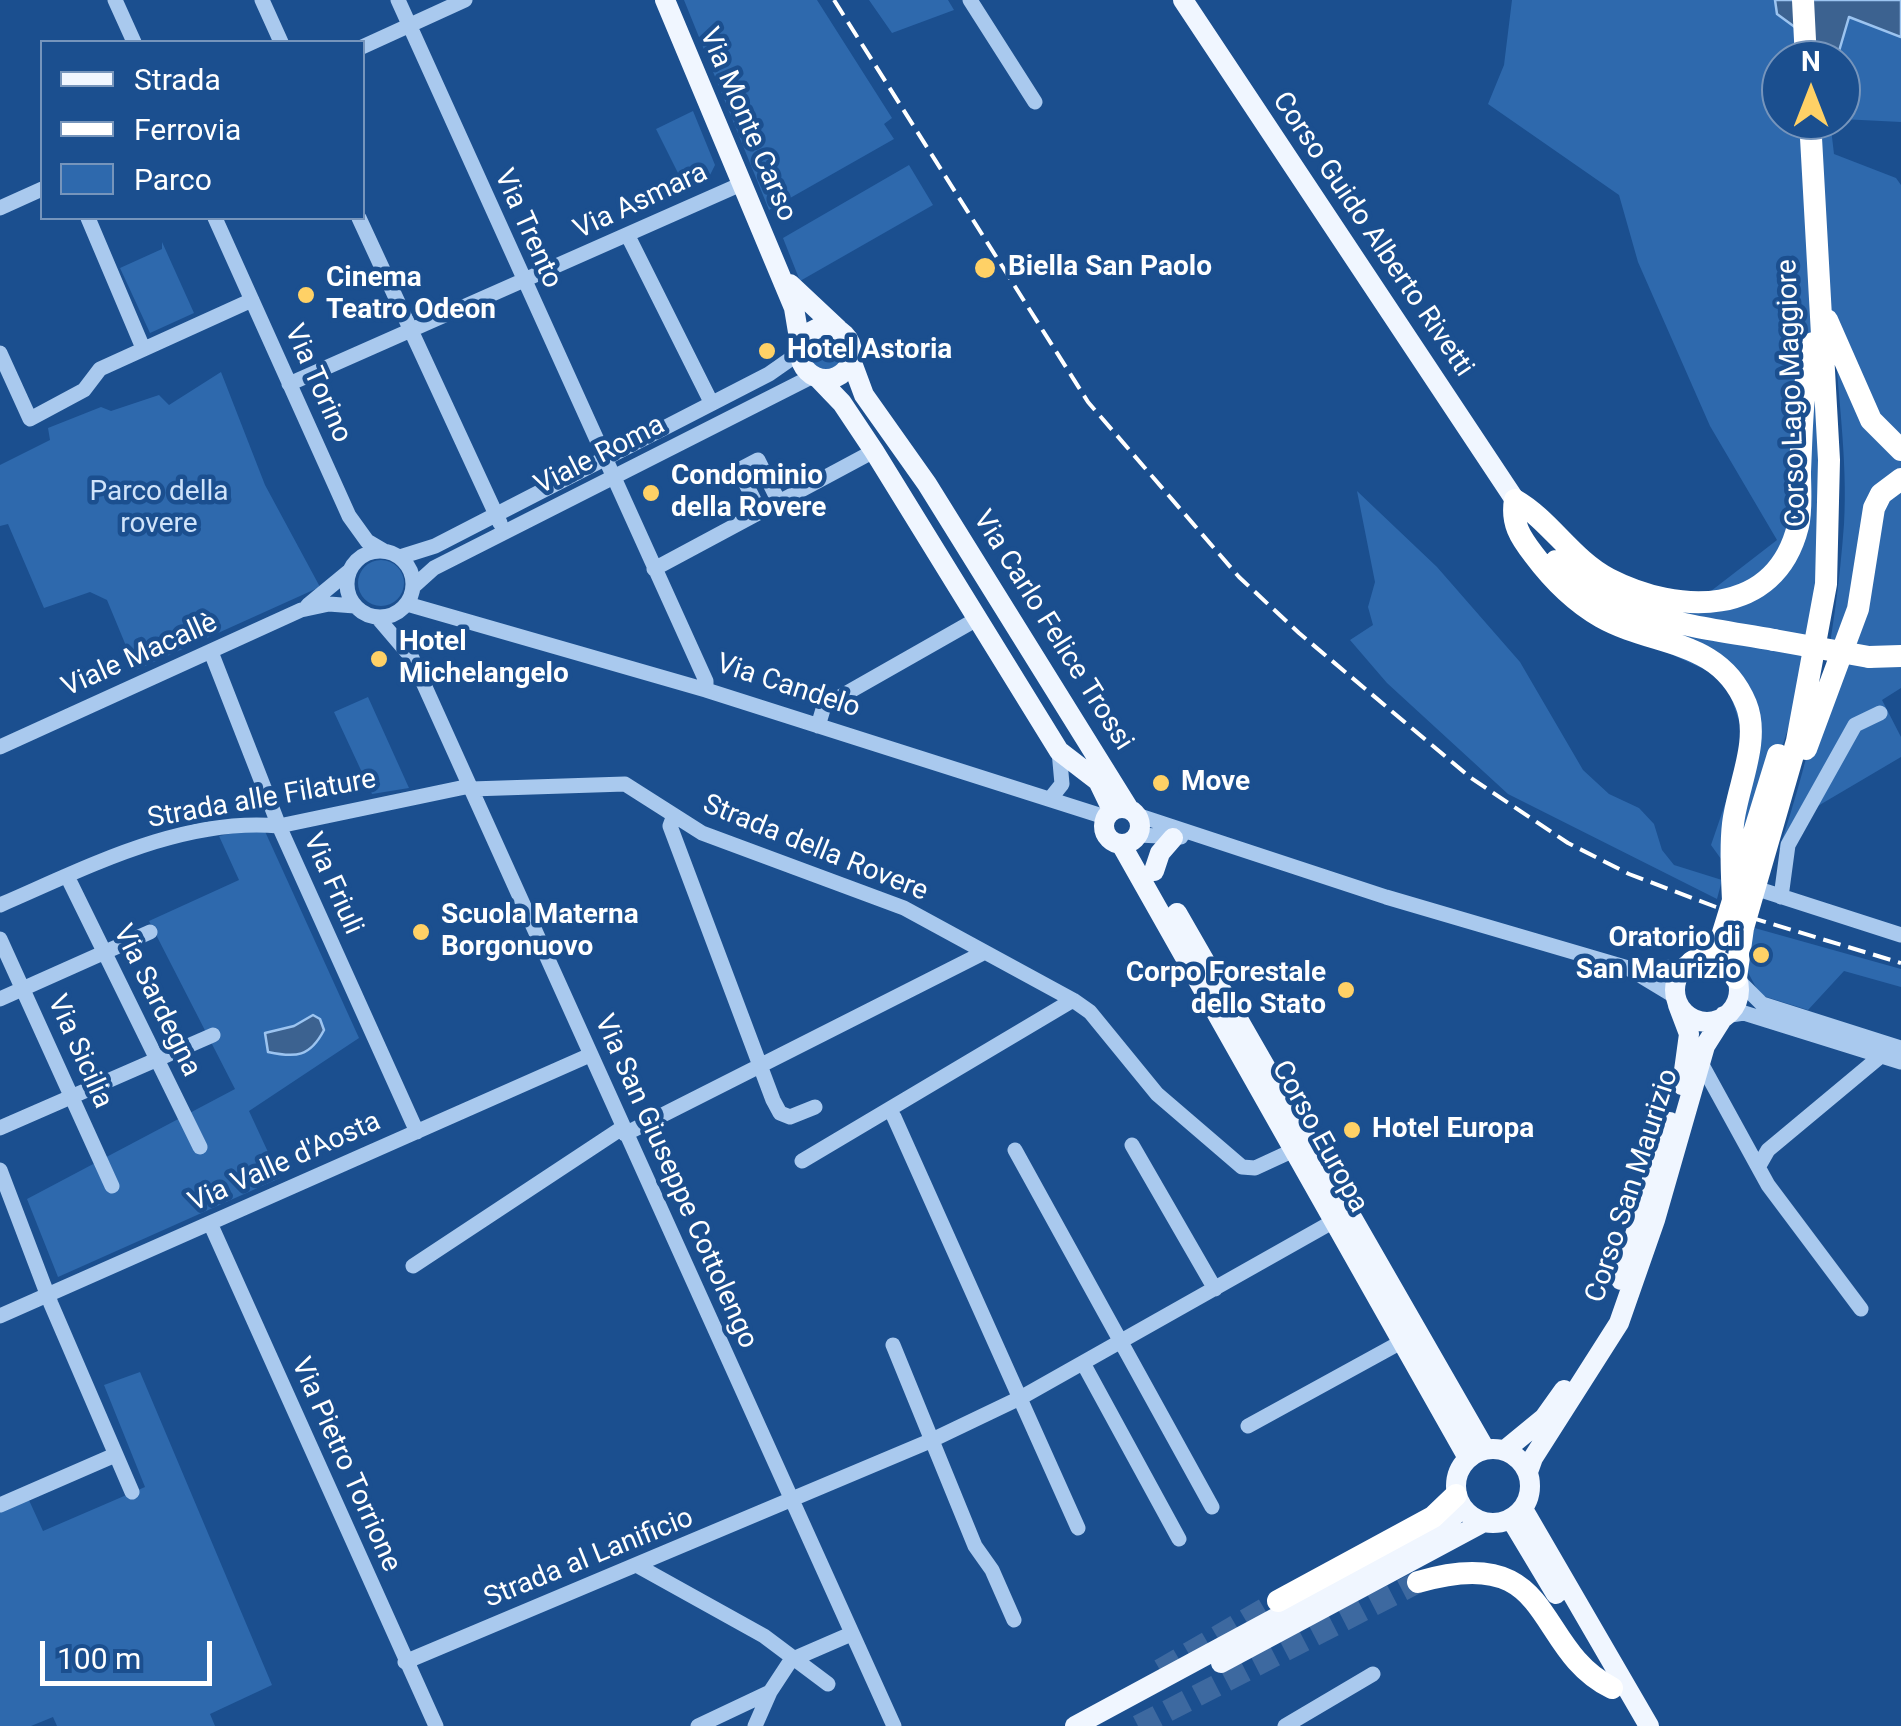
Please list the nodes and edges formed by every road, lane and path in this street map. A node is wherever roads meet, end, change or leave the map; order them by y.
1 (115, 0) edge
2 (262, 0) edge
3 (398, 0) edge
4 (466, 0) edge
5 (665, 0) edge
6 (970, 0) edge
7 (1183, 0) edge
8 (1802, 0) edge
9 (410, 26) junction
10 (133, 40) edge
11 (280, 40) edge
12 (1805, 40) edge
13 (365, 46) edge
14 (1035, 102) dead end
15 (1811, 140) edge
16 (739, 185) junction
17 (40, 190) edge
18 (0, 208) edge
19 (89, 220) edge
20 (216, 220) edge
21 (360, 220) edge
22 (628, 236) junction
23 (779, 270) junction
24 (523, 284) junction
25 (252, 300) junction
26 (1820, 300) junction
27 (410, 330) junction
28 (840, 330) junction
29 (143, 348) junction
30 (800, 348) junction
31 (1, 359) edge
32 (851, 360) junction
33 (816, 377) junction
34 (289, 384) junction
35 (711, 402) junction
36 (1901, 450) edge
37 (874, 451) junction
38 (603, 457) junction
39 (612, 478) junction
40 (1901, 478) edge
41 (1515, 500) junction
42 (779, 502) junction
43 (760, 512) junction
44 (496, 514) junction
45 (349, 516) junction
46 (505, 532) junction
47 (384, 550) junction
48 (400, 557) junction
49 (353, 565) junction
50 (654, 569) junction
51 (409, 597) junction
52 (356, 606) junction
53 (301, 610) junction
54 (378, 617) junction
55 (977, 618) junction
56 (211, 652) junction
57 (1901, 656) edge
58 (412, 658) junction
59 (1812, 663) junction
60 (706, 690) junction
61 (1880, 713) dead end
62 (818, 726) junction
63 (0, 747) edge
64 (1059, 750) junction
65 (470, 788) junction
66 (1050, 799) junction
67 (1777, 816) junction
68 (674, 818) junction
69 (1125, 824) junction
70 (279, 826) junction
71 (1181, 837) junction
72 (1154, 871) junction
73 (67, 876) junction
74 (1754, 888) junction
75 (1781, 897) junction
76 (1733, 901) junction
77 (0, 906) edge
78 (150, 932) dead end
79 (1901, 935) edge
80 (0, 939) edge
81 (104, 952) junction
82 (983, 953) junction
83 (1688, 964) junction
84 (1628, 968) junction
85 (1736, 978) junction
86 (23, 990) junction
87 (0, 999) edge
88 (1073, 1000) junction
89 (1677, 1001) junction
90 (1724, 1016) junction
91 (212, 1036) dead end
92 (1901, 1048) edge
93 (1882, 1055) junction
94 (590, 1056) junction
95 (157, 1060) junction
96 (1701, 1062) junction
97 (1901, 1062) edge
98 (760, 1068) junction
99 (72, 1097) junction
100 (815, 1108) dead end
101 (894, 1117) dead end
102 (0, 1128) edge
103 (623, 1131) junction
104 (417, 1132) junction
105 (1132, 1145) dead end
106 (200, 1147) dead end
107 (1015, 1150) dead end
108 (1294, 1150) junction
109 (802, 1161) dead end
110 (1760, 1164) junction
111 (0, 1170) edge
112 (112, 1186) dead end
113 (1334, 1220) junction
114 (210, 1223) junction
115 (412, 1266) dead end
116 (1215, 1289) junction
117 (48, 1294) junction
118 (1862, 1309) dead end
119 (0, 1316) edge
120 (1403, 1341) junction
121 (1120, 1342) junction
122 (893, 1344) dead end
123 (1082, 1363) junction
124 (1022, 1397) junction
125 (1248, 1426) dead end
126 (930, 1441) junction
127 (1486, 1453) junction
128 (115, 1455) junction
129 (1528, 1472) junction
130 (132, 1492) dead end
131 (1460, 1501) junction
132 (792, 1502) junction
133 (0, 1505) edge
134 (1212, 1507) dead end
135 (1517, 1514) junction
136 (1484, 1522) junction
137 (1078, 1528) dead end
138 (1178, 1539) dead end
139 (638, 1566) junction
140 (1418, 1582) tunnel mouth
141 (1278, 1601) tunnel mouth
142 (1014, 1620) dead end
143 (852, 1634) junction
144 (791, 1660) junction
145 (405, 1662) junction
146 (1374, 1674) dead end
147 (828, 1684) dead end
148 (1612, 1688) junction
149 (770, 1692) junction
150 (436, 1726) edge
151 (698, 1726) edge
152 (754, 1726) edge
153 (894, 1726) edge
154 (1076, 1726) edge
155 (1104, 1726) edge
156 (1285, 1726) edge
157 (1634, 1726) edge
158 (1650, 1726) edge

1 - 10 street
2 - 11 street
3 - 9 street, Via Trento
4 - 9 street
5 - 16 main road, Via Monte Carso
6 - 14 street
7 - 41 main road, Corso Guido Alberto Rivetti
8 - 12 highway
9 - 13 street
9 - 24 street, Via Trento
15 - 26 highway, Corso Lago Maggiore
16 - 22 street, Via Asmara
16 - 23 main road, Via Monte Carso
17 - 18 street
19 - 29 street
20 - 25 street, Via Torino
21 - 27 street
22 - 24 street, Via Asmara
22 - 35 street
23 - 28 main road, Via Monte Carso
23 - 30 main road, Via Monte Carso
24 - 27 street, Via Asmara
24 - 38 street, Via Trento
25 - 29 street
25 - 34 street, Via Torino
26 - 36 highway
26 - 41 highway
26 - 59 highway, Corso Lago Maggiore
27 - 34 street, Via Asmara
27 - 44 street
28 - 30 main road
28 - 32 main road
29 - 31 street
30 - 33 main road
30 - 35 street, Viale Roma
32 - 33 main road
32 - 69 main road, Via Carlo Felice Trossi
33 - 37 main road, Via Carlo Felice Trossi
33 - 39 street, Viale Roma
34 - 45 street, Via Torino
35 - 38 street, Viale Roma
37 - 42 street
37 - 55 main road, Via Carlo Felice Trossi
38 - 39 street, Via Trento
38 - 44 street, Viale Roma
39 - 46 street, Viale Roma
39 - 50 street, Via Trento
40 - 67 highway
41 - 57 highway, bridge
41 - 76 highway
42 - 43 street
42 - 43 street
43 - 50 street
44 - 46 street
44 - 48 street, Viale Roma
45 - 47 street, Via Torino
45 - 49 street, Via Torino
46 - 51 street, Viale Roma
47 - 48 street
47 - 49 street
48 - 51 street
49 - 52 street
49 - 53 street, Viale Macallè
50 - 60 street, Via Trento
51 - 54 street
51 - 58 street, Via San Giuseppe Cottolengo
51 - 60 street, Via Candelo
52 - 53 street, Viale Macallè
52 - 54 street
53 - 56 street, Viale Macallè
54 - 58 street, Via San Giuseppe Cottolengo
55 - 62 street
55 - 64 main road, Via Carlo Felice Trossi
56 - 63 street, Viale Macallè
56 - 70 street, Via Friuli
58 - 65 street, Via San Giuseppe Cottolengo
59 - 67 highway, Corso Lago Maggiore
59 - 76 highway, Corso Lago Maggiore
60 - 62 street, Via Candelo
61 - 75 street
62 - 66 street, Via Candelo
64 - 66 street, Via Carlo Felice Trossi
64 - 69 main road, Via Carlo Felice Trossi
65 - 68 street, Strada della Rovere
65 - 70 street, Strada alle Filature
65 - 94 street, Via San Giuseppe Cottolengo
66 - 69 street, Via Candelo
67 - 74 highway, Corso Lago Maggiore
68 - 82 street, Strada della Rovere
68 - 98 street
69 - 71 street, Via Candelo
69 - 72 main road, Corso Europa
69 - 108 main road, Corso Europa
70 - 73 street, Strada alle Filature
70 - 104 street, Via Friuli
71 - 72 main road
71 - 84 street, Via Candelo
72 - 127 main road, Corso Europa
73 - 77 street, Strada alle Filature
73 - 81 street, Via Sardegna
74 - 75 street
74 - 85 highway, Corso Lago Maggiore
75 - 79 street
76 - 83 highway, Corso Lago Maggiore
78 - 81 street
80 - 86 street, Via Sicilia
81 - 86 street
81 - 95 street, Via Sardegna
82 - 88 street, Strada della Rovere
82 - 98 street
83 - 84 street, Via Candelo
83 - 85 main road
83 - 89 main road
84 - 89 street, Via Candelo
85 - 90 main road
85 - 92 street
86 - 87 street
86 - 99 street, Via Sicilia
88 - 108 street, Strada della Rovere
88 - 109 street
89 - 90 main road
89 - 127 main road, Corso San Maurizio
90 - 93 street
90 - 96 main road, Corso San Maurizio
91 - 95 street
93 - 97 street
93 - 110 street
94 - 103 street, Via San Giuseppe Cottolengo
94 - 104 street, Via Valle d'Aosta
95 - 99 street
95 - 106 street, Via Sardegna
96 - 110 street
96 - 129 main road, Corso San Maurizio
98 - 100 street
98 - 103 street
99 - 102 street
99 - 112 street, Via Sicilia
101 - 124 street
103 - 115 street
103 - 132 street, Via San Giuseppe Cottolengo
104 - 114 street, Via Valle d'Aosta
105 - 116 street
107 - 121 street
108 - 113 main road, Corso Europa
110 - 118 street
111 - 117 street
113 - 116 street, Strada al Lanificio
113 - 120 main road, Corso Europa
114 - 117 street, Via Valle d'Aosta
114 - 145 street, Via Pietro Torrione
116 - 121 street, Strada al Lanificio
117 - 119 street, Via Valle d'Aosta
117 - 128 street
120 - 125 street
120 - 127 main road, Corso Europa
121 - 123 street, Strada al Lanificio
121 - 134 street
122 - 126 street
123 - 124 street, Strada al Lanificio
123 - 138 street
124 - 126 street, Strada al Lanificio
124 - 137 street
126 - 132 street, Strada al Lanificio
126 - 142 street
127 - 129 main road, Corso Europa
127 - 131 main road
128 - 130 street
128 - 133 street
129 - 135 main road
131 - 136 main road
131 - 141 highway
131 - 154 main road
132 - 139 street, Strada al Lanificio
132 - 143 street, Via San Giuseppe Cottolengo
135 - 136 main road
135 - 148 main road
135 - 158 main road
136 - 155 main road
139 - 144 street
139 - 145 street, Strada al Lanificio
140 - 148 highway
143 - 144 street
143 - 153 street, Via San Giuseppe Cottolengo
144 - 147 street
144 - 149 street
145 - 150 street, Via Pietro Torrione
146 - 156 street
148 - 157 main road
149 - 151 street
149 - 152 street

